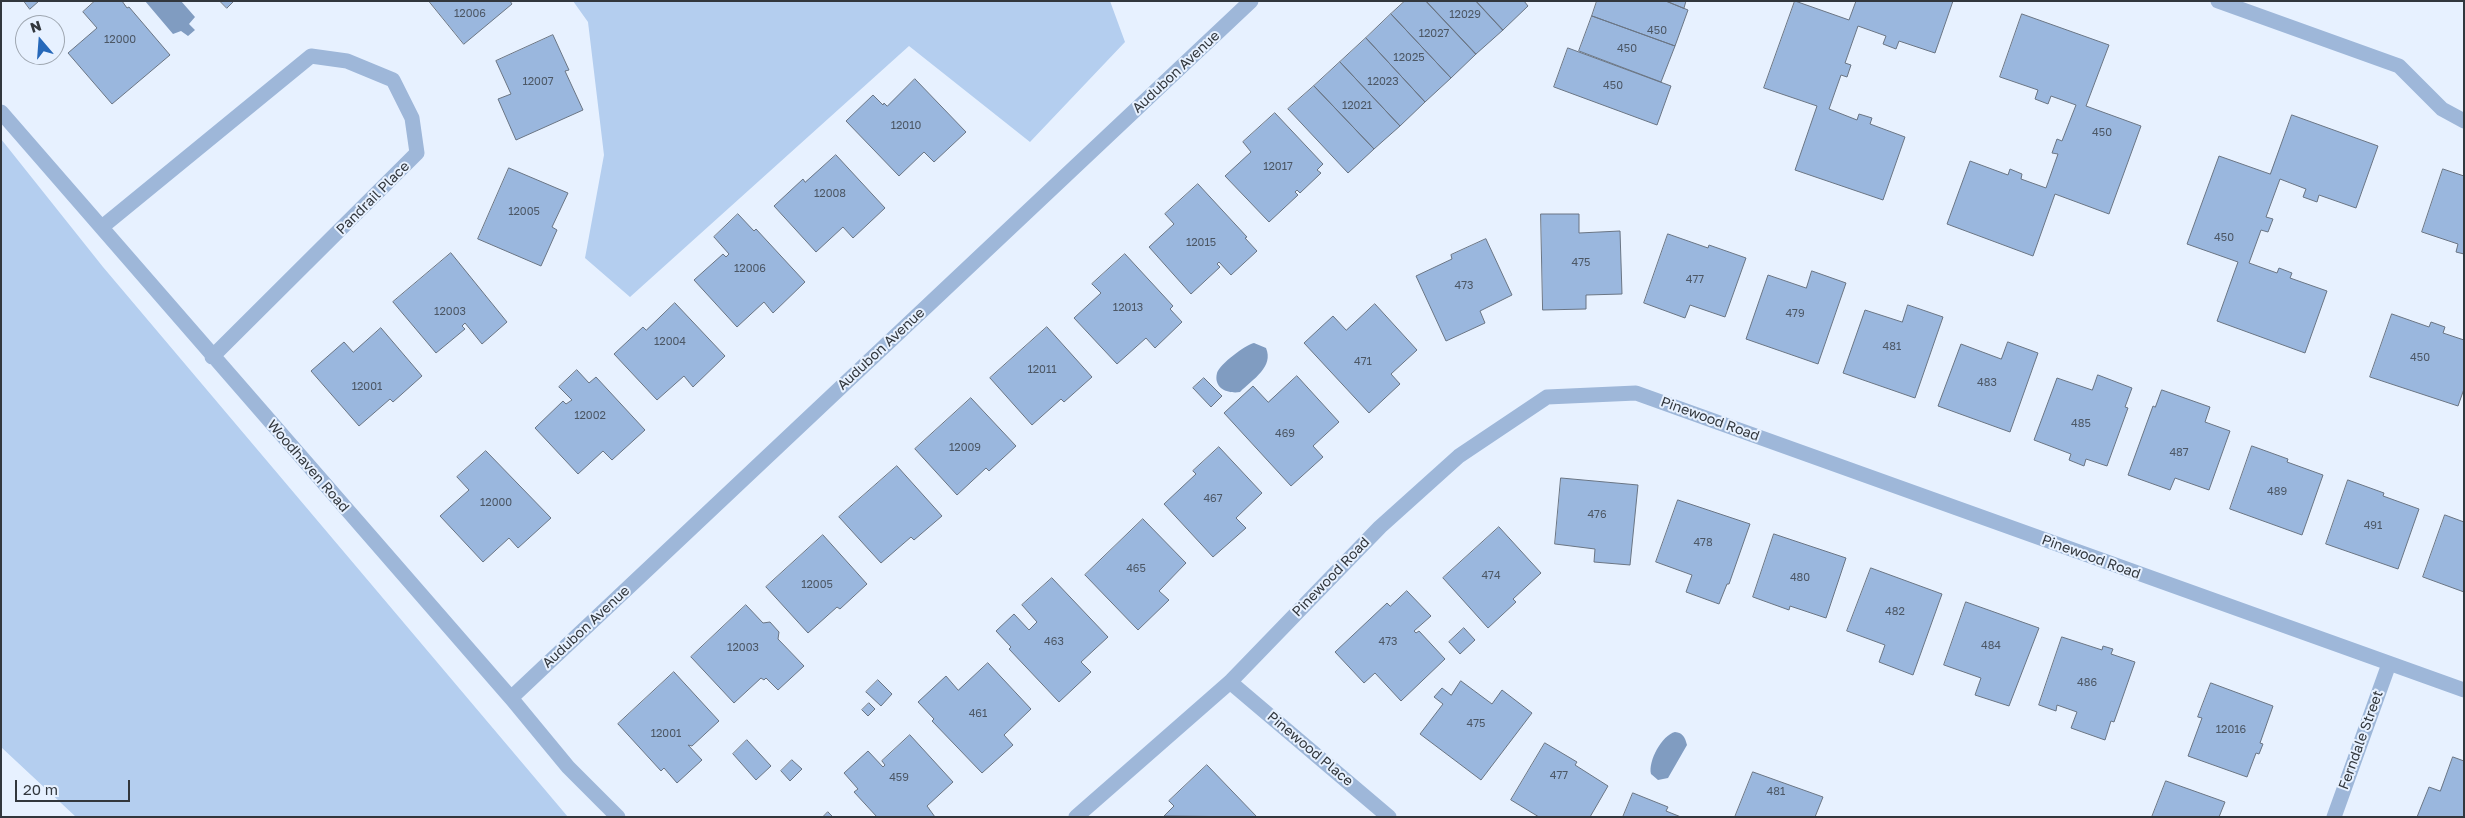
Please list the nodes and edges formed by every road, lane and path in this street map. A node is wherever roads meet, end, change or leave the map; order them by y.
1 (1251, 1) edge
2 (2218, 1) edge
3 (1, 112) edge
4 (2464, 121) edge
5 (102, 227) junction
6 (212, 357) junction
7 (2389, 664) junction
8 (1230, 682) junction
9 (2464, 690) edge
10 (511, 698) junction
11 (618, 817) edge
12 (1076, 817) edge
13 (1389, 817) edge
14 (2334, 817) edge

1 - 10 street, Audubon Avenue
2 - 4 street
3 - 5 street, Woodhaven Road
5 - 6 street, Woodhaven Road
5 - 6 street, Pandrail Place
6 - 10 street, Woodhaven Road
7 - 8 street, Pinewood Road
7 - 9 street, Pinewood Road
7 - 14 street, Ferndale Street
8 - 12 street, Pinewood Road
8 - 13 street, Pinewood Place
10 - 11 street, Woodhaven Road

